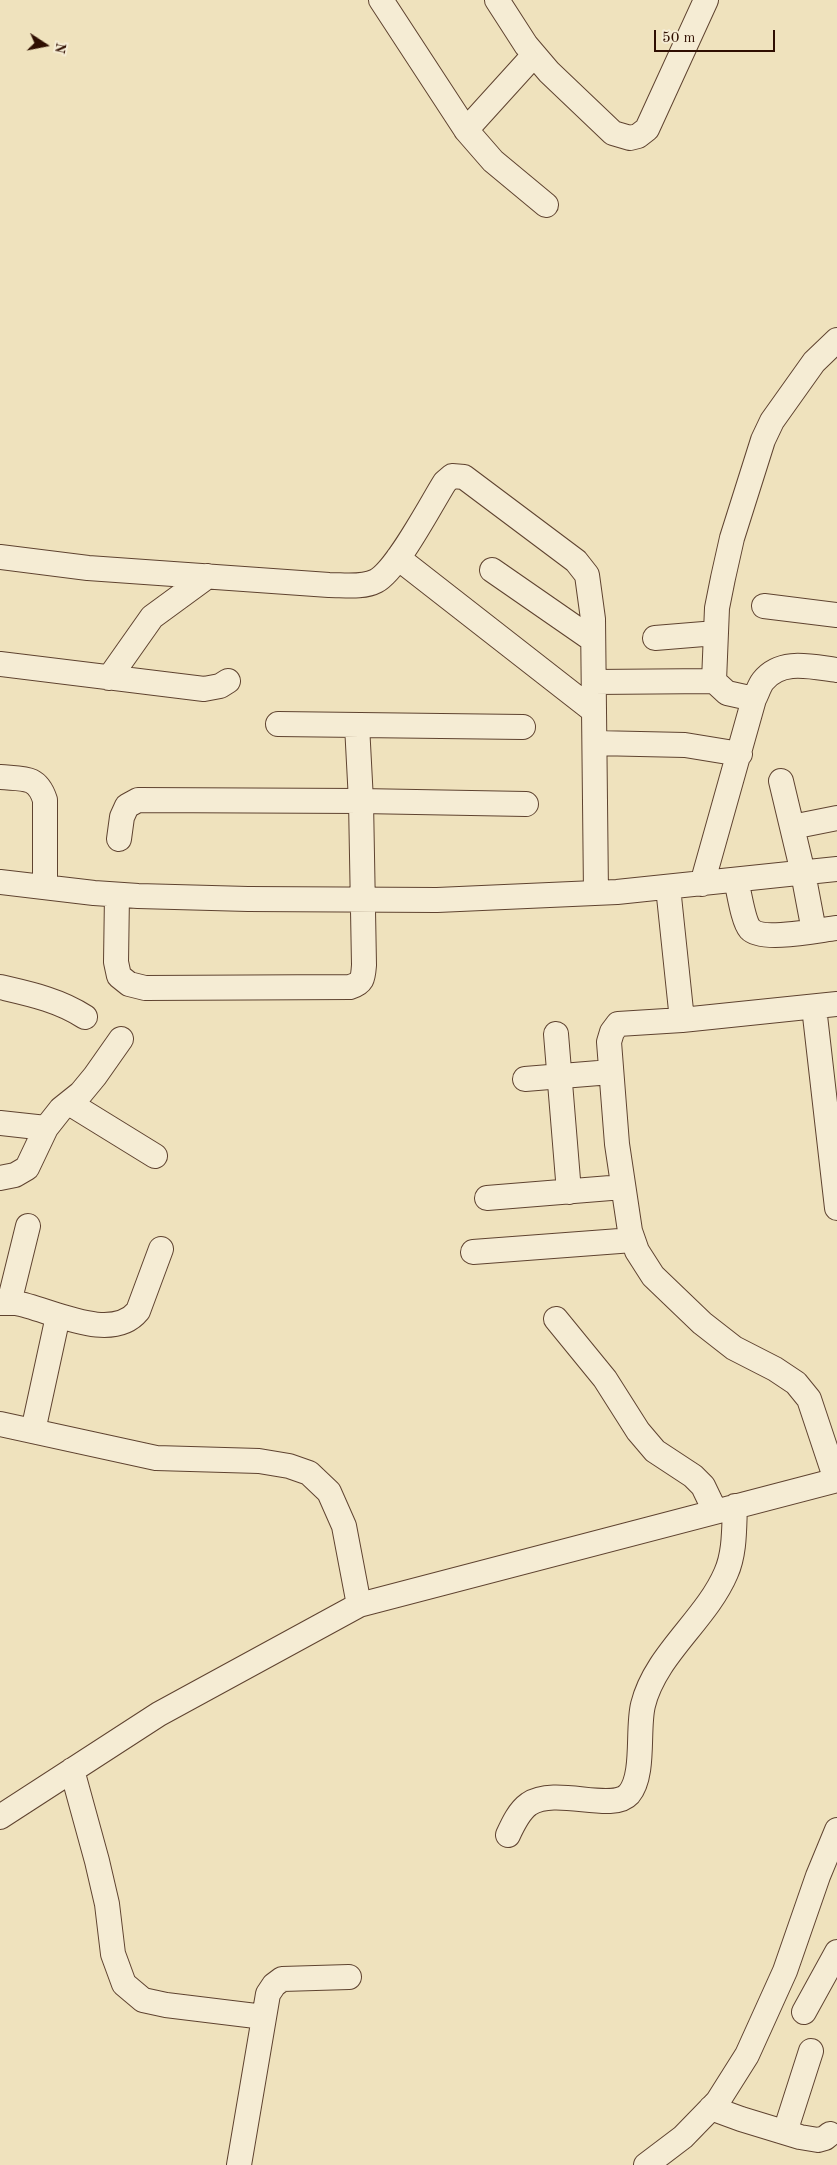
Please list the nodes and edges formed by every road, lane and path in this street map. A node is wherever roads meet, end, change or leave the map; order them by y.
1 (380, 0) edge
2 (497, 0) edge
3 (706, 0) edge
4 (534, 55) junction
5 (466, 130) junction
6 (546, 205) dead end
7 (837, 340) edge
8 (0, 558) edge
9 (398, 558) junction
10 (492, 570) dead end
11 (208, 576) junction
12 (764, 606) dead end
13 (837, 615) edge
14 (716, 633) junction
15 (655, 638) dead end
16 (593, 640) junction
17 (0, 664) edge
18 (837, 670) edge
19 (110, 678) junction
20 (228, 681) dead end
21 (714, 681) junction
22 (594, 682) junction
23 (754, 699) junction
24 (594, 711) junction
25 (278, 724) dead end
26 (357, 725) junction
27 (522, 727) dead end
28 (595, 743) junction
29 (740, 754) junction
30 (0, 777) edge
31 (781, 781) dead end
32 (361, 801) junction
33 (526, 804) dead end
34 (837, 818) edge
35 (792, 826) junction
36 (119, 839) dead end
37 (837, 869) edge
38 (803, 873) junction
39 (736, 880) junction
40 (0, 882) edge
41 (702, 884) junction
42 (45, 887) junction
43 (668, 887) junction
44 (596, 893) junction
45 (117, 895) junction
46 (363, 899) junction
47 (837, 928) edge
48 (814, 931) junction
49 (0, 987) edge
50 (826, 1006) edge
51 (85, 1017) dead end
52 (682, 1020) junction
53 (556, 1034) dead end
54 (120, 1039) dead end
55 (611, 1072) junction
56 (558, 1076) junction
57 (525, 1079) dead end
58 (69, 1103) junction
59 (0, 1123) edge
60 (46, 1128) junction
61 (155, 1156) dead end
62 (0, 1178) edge
63 (623, 1188) junction
64 (568, 1192) junction
65 (487, 1198) dead end
66 (837, 1208) edge
67 (28, 1226) dead end
68 (633, 1240) junction
69 (161, 1249) dead end
70 (474, 1252) dead end
71 (5, 1303) edge
72 (58, 1316) junction
73 (556, 1319) dead end
74 (0, 1424) edge
75 (34, 1431) junction
76 (836, 1480) edge
77 (725, 1509) junction
78 (359, 1605) junction
79 (72, 1770) junction
80 (0, 1817) edge
81 (837, 1830) edge
82 (508, 1835) dead end
83 (830, 1865) edge
84 (837, 1952) edge
85 (349, 1977) dead end
86 (804, 2012) dead end
87 (264, 2017) junction
88 (810, 2051) dead end
89 (711, 2108) junction
90 (785, 2132) junction
91 (830, 2134) dead end
92 (239, 2165) edge
93 (646, 2165) edge

1 - 5 street
2 - 4 street
3 - 4 street
4 - 5 street
5 - 6 street
7 - 14 street
8 - 11 street
9 - 11 street
9 - 16 street
9 - 24 street
10 - 16 street
11 - 19 street
12 - 13 street
14 - 15 street
14 - 21 street
16 - 22 street
17 - 19 street
18 - 23 street
19 - 20 street
21 - 22 street
21 - 23 street
22 - 24 street
23 - 29 street
24 - 28 street
25 - 26 street
26 - 27 street
26 - 32 street
28 - 29 street
28 - 44 street
29 - 41 street
30 - 42 street
31 - 35 street
32 - 33 street
32 - 36 street
32 - 46 street
34 - 35 street
35 - 38 street
37 - 38 street
38 - 39 street
38 - 48 street
39 - 41 street
39 - 48 street
40 - 42 street
41 - 43 street
42 - 45 street
43 - 44 street
43 - 52 street
44 - 46 street
45 - 46 street
45 - 46 street
47 - 48 street
49 - 51 street
50 - 52 street
50 - 66 street
52 - 55 street
53 - 56 street
54 - 58 street
55 - 56 street
55 - 63 street
56 - 57 street
56 - 64 street
58 - 60 street
58 - 61 street
59 - 60 street
60 - 62 street
63 - 64 street
63 - 68 street
64 - 65 street
67 - 71 street
68 - 70 street
68 - 76 street
69 - 72 street
71 - 72 street
72 - 75 street
73 - 77 street
74 - 75 street
75 - 78 street
76 - 77 street
77 - 78 street
77 - 82 street
78 - 79 street
79 - 80 street
79 - 87 street
81 - 83 street
83 - 89 street
84 - 86 street
85 - 87 street
87 - 92 street
88 - 90 street
89 - 90 street
89 - 93 street
90 - 91 street

